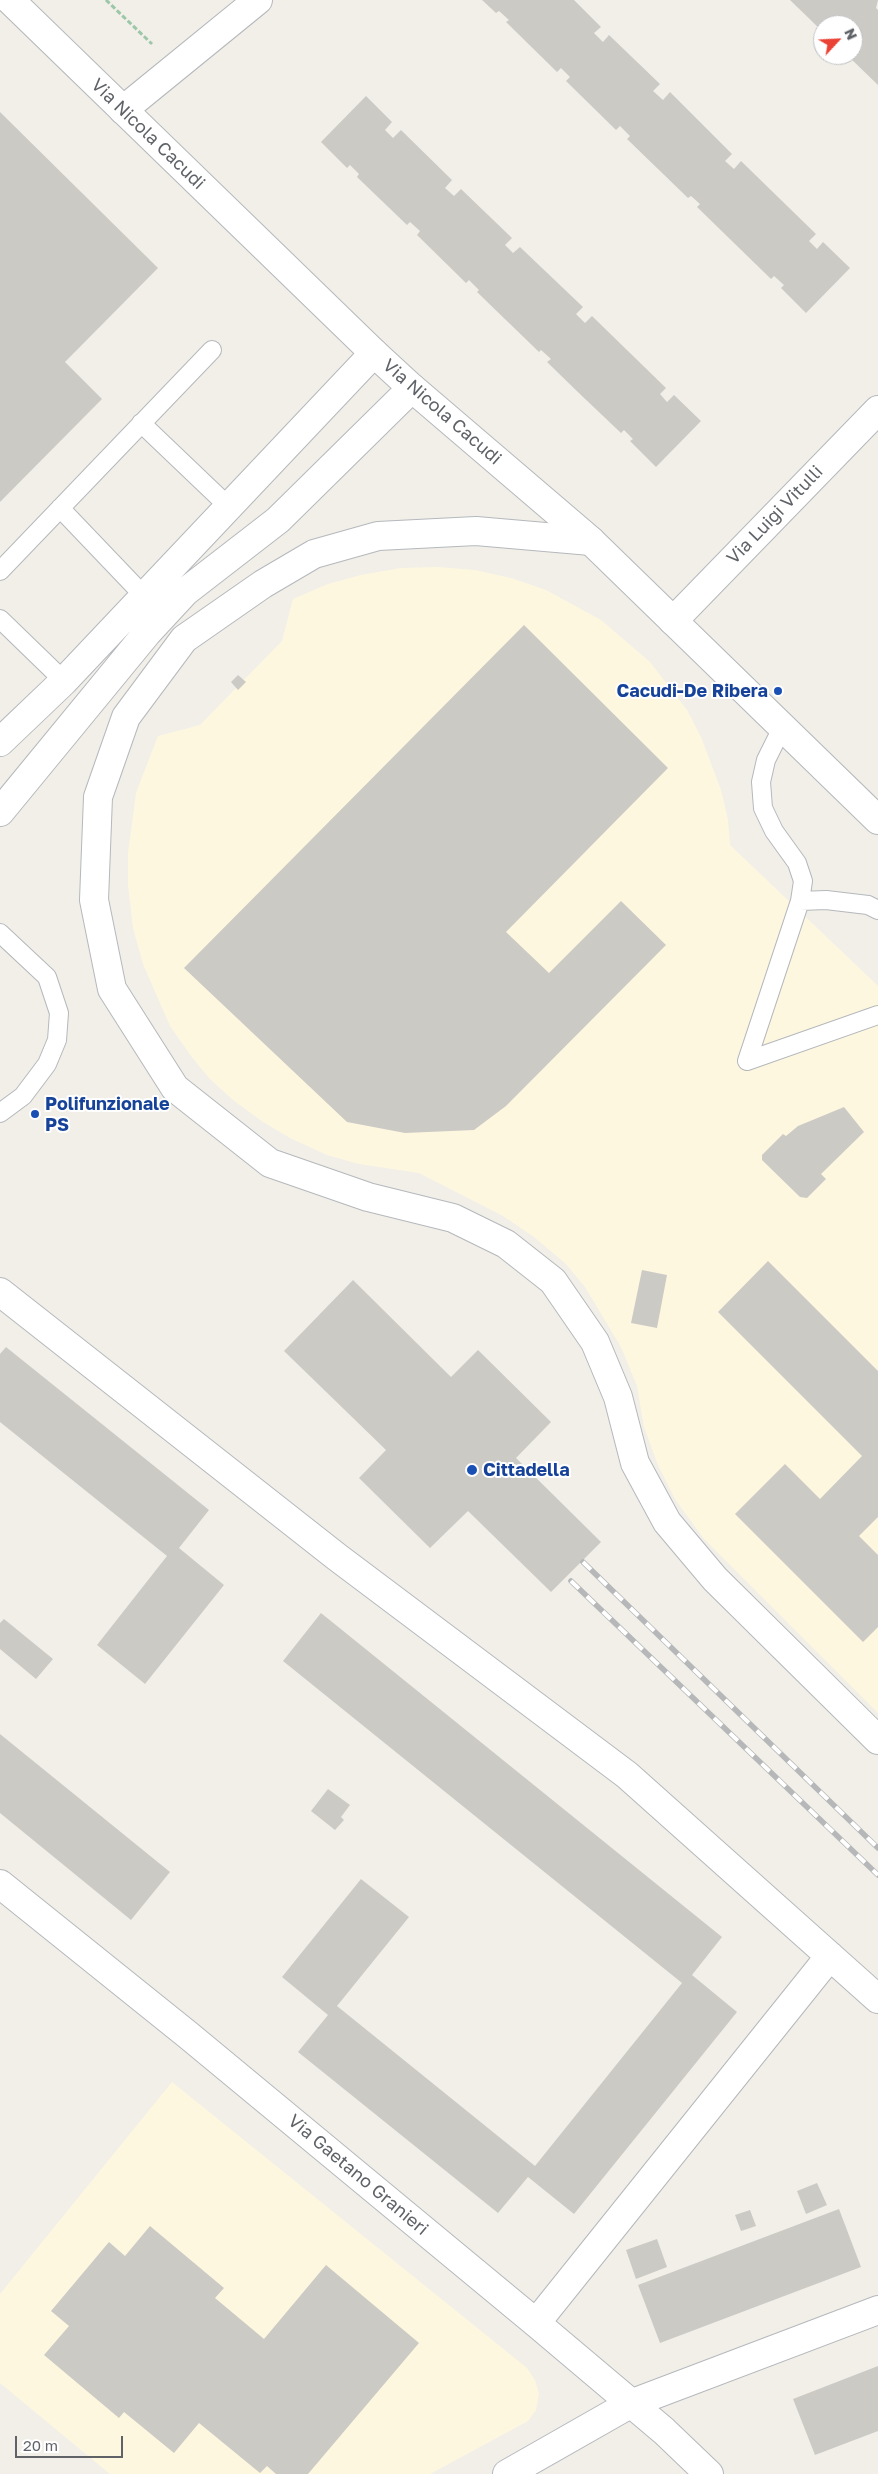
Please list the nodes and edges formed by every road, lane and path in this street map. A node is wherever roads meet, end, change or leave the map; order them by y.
1 (10, 0) edge
2 (106, 0) edge
3 (258, 0) edge
4 (175, 68) junction
5 (123, 110) junction
6 (212, 350) dead end
7 (374, 353) junction
8 (412, 388) junction
9 (878, 410) edge
10 (141, 423) junction
11 (229, 507) junction
12 (60, 508) junction
13 (591, 541) junction
14 (0, 571) edge
15 (145, 597) junction
16 (0, 619) edge
17 (673, 621) junction
18 (64, 680) junction
19 (783, 726) junction
20 (0, 742) edge
21 (0, 812) edge
22 (878, 820) edge
23 (800, 900) junction
24 (878, 910) edge
25 (0, 933) edge
26 (878, 1015) edge
27 (0, 1114) edge
28 (1, 1292) edge
29 (878, 1740) edge
30 (0, 1884) edge
31 (830, 1956) junction
32 (878, 1999) edge
33 (878, 2310) edge
34 (536, 2323) junction
35 (630, 2404) junction
36 (507, 2474) edge
37 (709, 2474) edge

1 - 5 street, Via Nicola Cacudi
2 - 4 path
3 - 4 street
4 - 5 street
5 - 7 street, Via Nicola Cacudi
6 - 10 lane
7 - 8 street, Via Nicola Cacudi
7 - 11 street
8 - 13 street, Via Nicola Cacudi
8 - 21 street
9 - 17 street, Via Luigi Vitulli
10 - 11 lane
10 - 12 lane
11 - 15 street
12 - 14 lane
12 - 15 lane
13 - 17 street, Via Nicola Cacudi
13 - 29 street
15 - 18 street
16 - 18 lane
17 - 19 street, Via Nicola Cacudi
18 - 20 street
19 - 22 street, Via Nicola Cacudi
19 - 23 lane
23 - 24 lane
23 - 26 lane
25 - 27 lane
28 - 31 street
30 - 34 street, Via Gaetano Granieri
31 - 32 street
31 - 34 street
33 - 35 street
34 - 35 street, Via Gaetano Granieri
35 - 36 street
35 - 37 street, Via Gaetano Granieri

